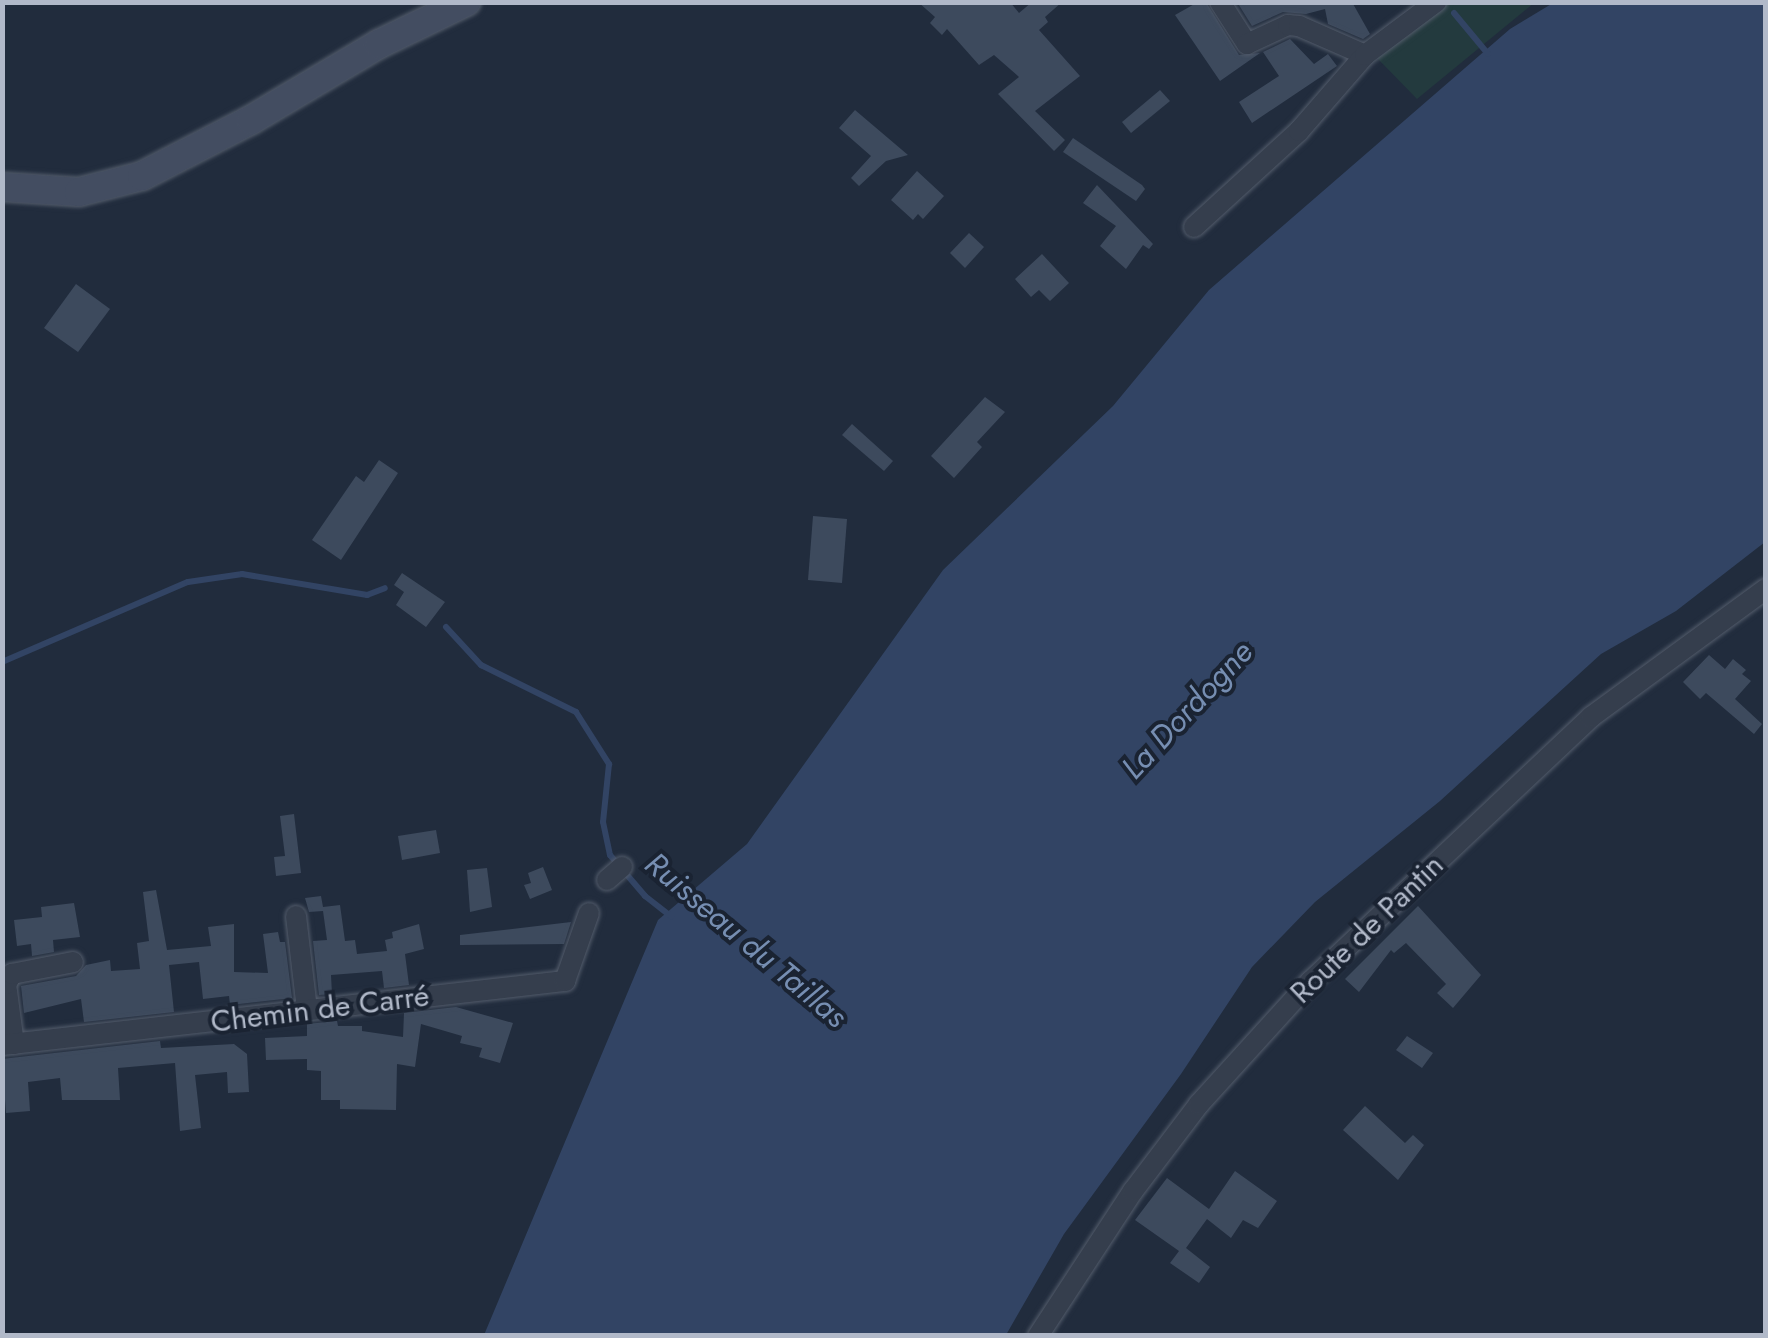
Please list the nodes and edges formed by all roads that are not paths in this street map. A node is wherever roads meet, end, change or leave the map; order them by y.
1 (466, 2) edge
2 (1220, 2) edge
3 (1433, 4) edge
4 (1366, 54) junction
5 (2, 188) edge
6 (1194, 228) dead end
7 (1766, 589) edge
8 (589, 913) dead end
9 (296, 916) dead end
10 (73, 962) dead end
11 (307, 1010) junction
12 (8, 1044) edge
13 (1038, 1336) edge

1 - 5 main road
2 - 4 street
3 - 4 street
4 - 6 street
7 - 13 street, Route de Pantin
8 - 11 street, Chemin de Carré
9 - 11 street
10 - 12 street
11 - 12 street, Chemin de Carré

